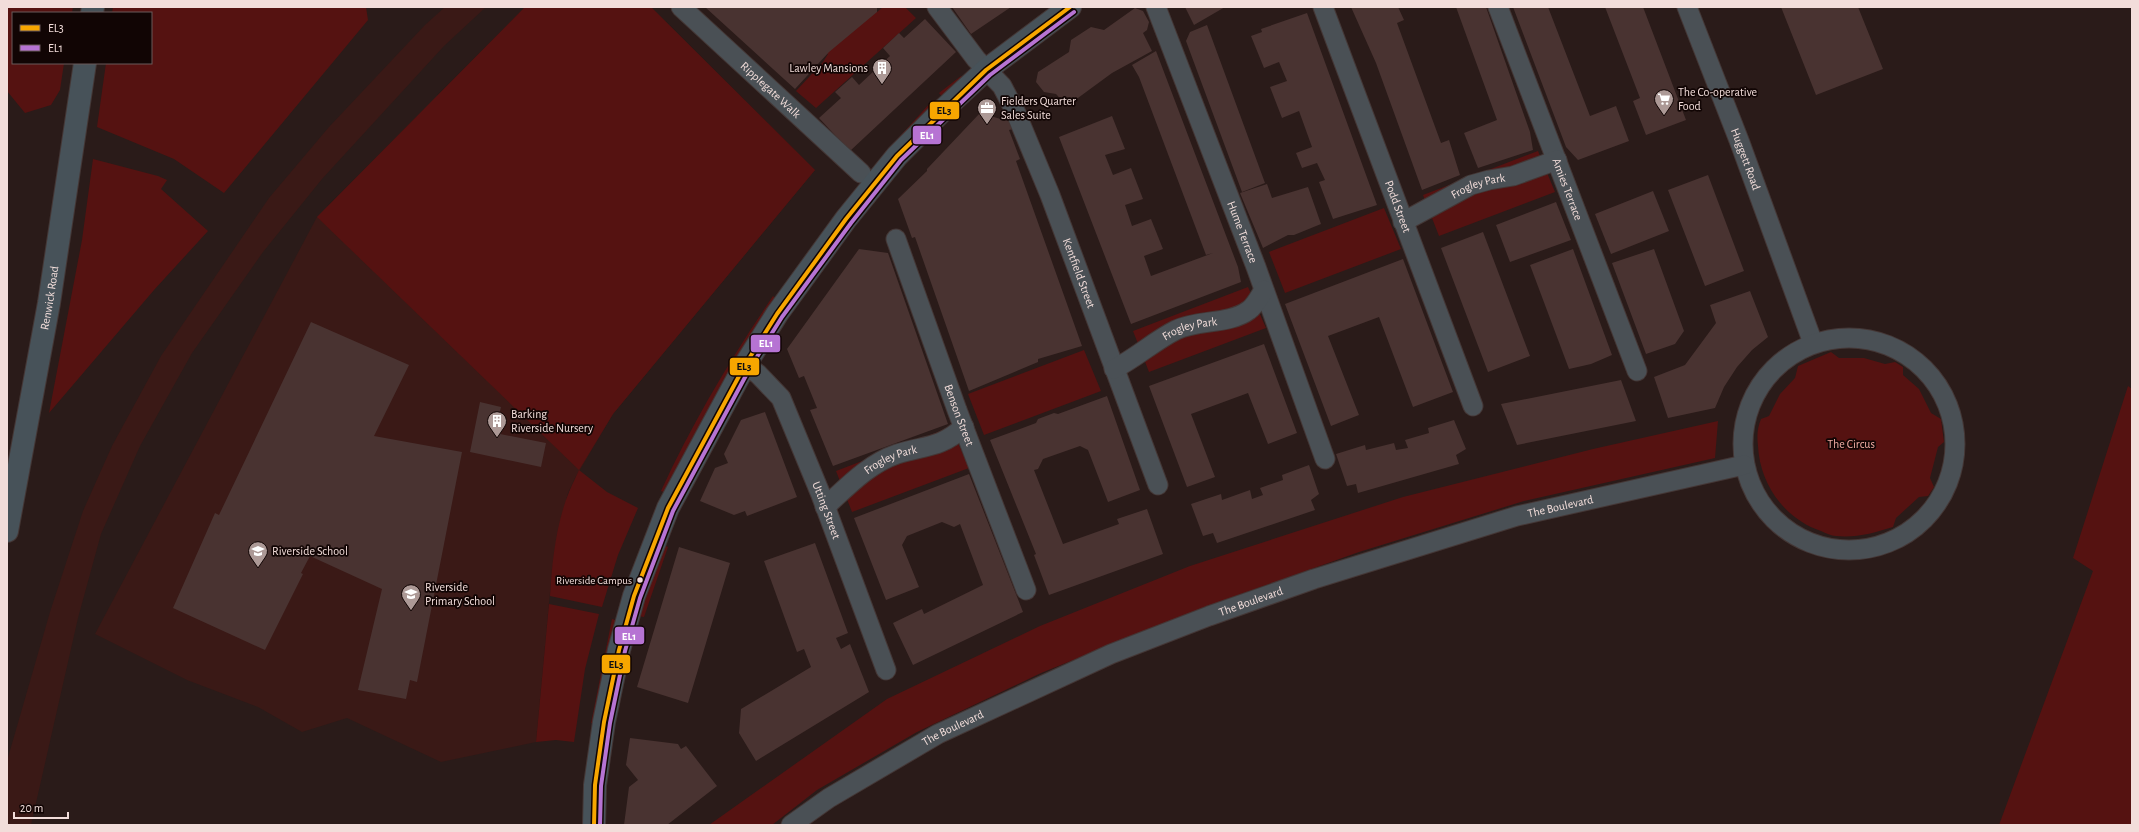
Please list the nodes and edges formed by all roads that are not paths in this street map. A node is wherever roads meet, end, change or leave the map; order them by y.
1 (681, 7) edge
2 (937, 7) edge
3 (1070, 7) edge
4 (1156, 7) edge
5 (1323, 7) edge
6 (1498, 7) edge
7 (1687, 7) edge
8 (85, 64) edge
9 (981, 64) junction
10 (1557, 160) junction
11 (861, 172) dead end
12 (1403, 222) junction
13 (896, 239) dead end
14 (1264, 290) junction
15 (1813, 343) junction
16 (745, 365) junction
17 (1114, 369) junction
18 (1637, 371) dead end
19 (1473, 406) dead end
20 (964, 427) junction
21 (1325, 459) dead end
22 (1744, 465) junction
23 (1158, 485) dead end
24 (825, 507) junction
25 (7, 532) edge
26 (1026, 590) dead end
27 (886, 670) dead end
28 (594, 825) edge
29 (791, 825) edge

1 - 11 street, Ripplegate Walk
2 - 9 street, Kentfield Street
3 - 9 street
4 - 14 street, Hume Terrace
5 - 12 street, Podd Street
6 - 10 street, Amies Terrace
7 - 15 street, Huggett Road
8 - 25 street, Renwick Road
9 - 16 street
9 - 17 street, Kentfield Street
10 - 12 street, Frogley Park
10 - 18 street, Amies Terrace
12 - 19 street, Podd Street
13 - 20 street, Benson Street
14 - 17 street, Frogley Park
14 - 21 street, Hume Terrace
15 - 22 street
15 - 22 street
16 - 24 street, Utting Street
16 - 28 street
17 - 23 street, Kentfield Street
20 - 24 street, Frogley Park
20 - 26 street, Benson Street
22 - 29 street, The Boulevard
24 - 27 street, Utting Street

